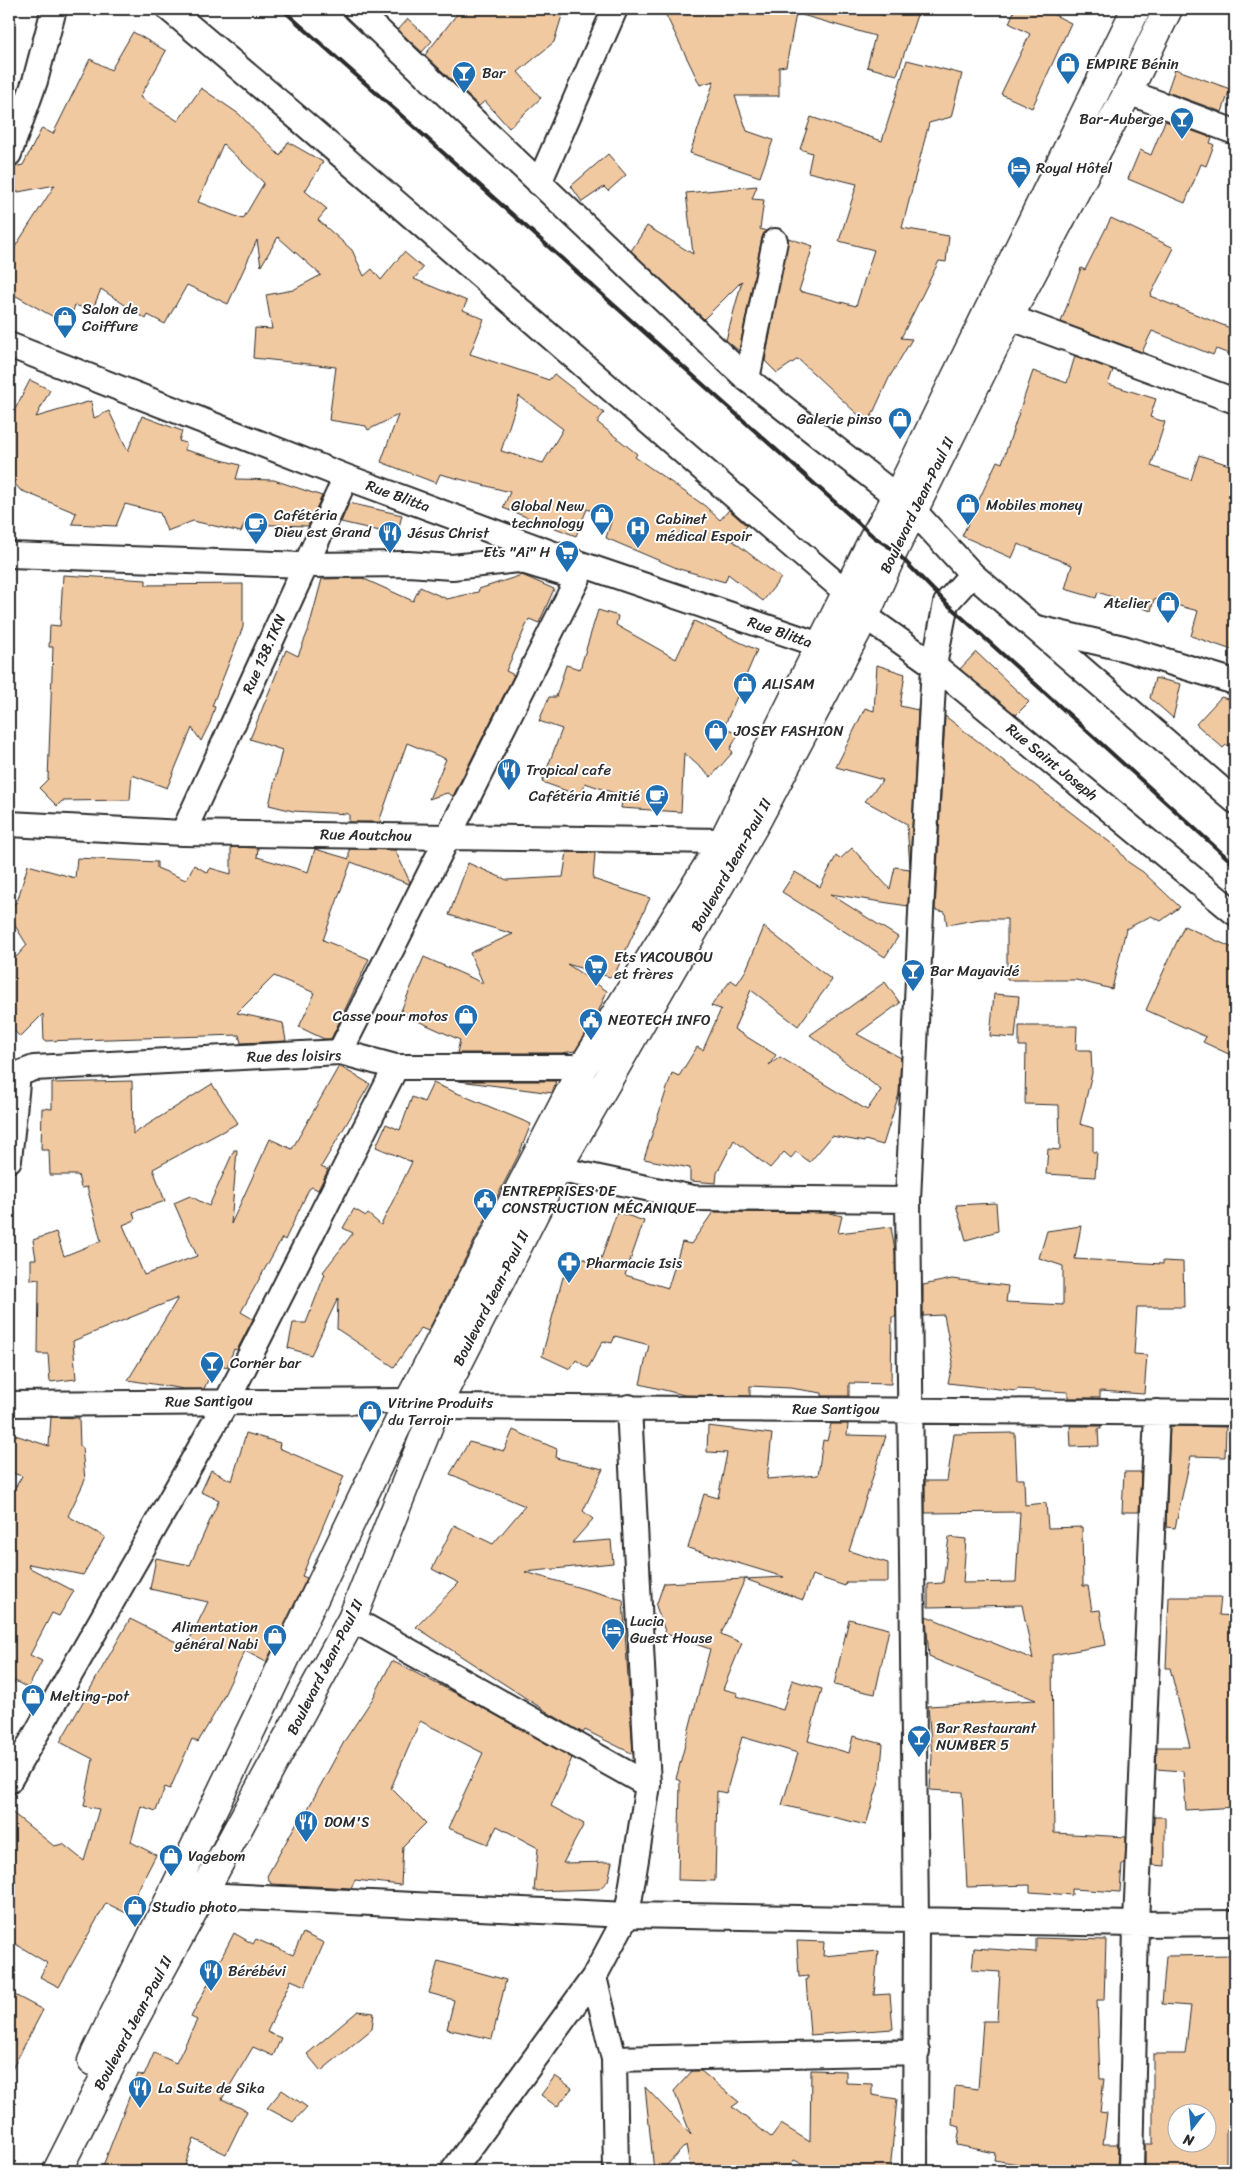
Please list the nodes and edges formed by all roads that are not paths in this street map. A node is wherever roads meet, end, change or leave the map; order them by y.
1 (54, 9) edge
2 (169, 9) edge
3 (356, 9) edge
4 (615, 9) edge
5 (1134, 9) edge
6 (1168, 9) edge
7 (1128, 92) junction
8 (1235, 132) edge
9 (9, 154) edge
10 (539, 183) junction
11 (775, 241) dead end
12 (1008, 317) junction
13 (9, 346) edge
14 (747, 379) junction
15 (1235, 401) edge
16 (346, 477) junction
17 (905, 504) junction
18 (9, 556) edge
19 (304, 565) junction
20 (578, 571) junction
21 (972, 574) junction
22 (842, 601) junction
23 (865, 616) junction
24 (1034, 627) junction
25 (820, 645) junction
26 (934, 665) junction
27 (1235, 682) edge
28 (1235, 800) edge
29 (9, 824) edge
30 (183, 833) junction
31 (447, 836) junction
32 (723, 841) junction
33 (1235, 913) edge
34 (340, 1052) junction
35 (396, 1067) junction
36 (583, 1067) junction
37 (9, 1160) edge
38 (557, 1169) junction
39 (908, 1200) junction
40 (227, 1401) junction
41 (408, 1401) junction
42 (9, 1404) edge
43 (436, 1407) junction
44 (629, 1407) junction
45 (912, 1409) junction
46 (1157, 1412) junction
47 (1235, 1413) edge
48 (352, 1619) junction
49 (9, 1781) edge
50 (648, 1785) junction
51 (202, 1895) junction
52 (627, 1915) junction
53 (916, 1920) junction
54 (1235, 1923) edge
55 (1136, 1924) junction
56 (594, 1977) junction
57 (917, 2052) junction
58 (614, 2059) junction
59 (38, 2171) edge
60 (57, 2171) edge
61 (453, 2171) edge
62 (616, 2171) edge
63 (915, 2171) edge
64 (1130, 2171) edge

1 - 9 street
2 - 22 street
3 - 10 street
4 - 10 street
5 - 17 main road, Boulevard Jean-Paul II
6 - 7 main road, Boulevard Jean-Paul II
7 - 8 street
7 - 12 main road, Boulevard Jean-Paul II
10 - 14 street
11 - 14 street
12 - 15 street
12 - 17 main road, Boulevard Jean-Paul II
13 - 16 street, Rue Blitta
14 - 17 street
16 - 19 street, Rue 138.TKN
16 - 20 street, Rue Blitta
17 - 21 street
17 - 22 main road, Boulevard Jean-Paul II
17 - 23 main road, Boulevard Jean-Paul II
18 - 19 street
19 - 20 street
19 - 30 street, Rue 138.TKN
20 - 25 street, Rue Blitta
20 - 31 street
21 - 24 street
21 - 26 street
22 - 23 street
22 - 25 main road, Boulevard Jean-Paul II
23 - 26 street, Rue Saint Joseph
23 - 38 main road, Boulevard Jean-Paul II
24 - 27 street
24 - 28 street
25 - 32 main road, Boulevard Jean-Paul II
26 - 33 street, Rue Saint Joseph
26 - 39 street
29 - 30 street, Rue Aoutchou
30 - 31 street, Rue Aoutchou
31 - 32 street, Rue Aoutchou
31 - 34 street
32 - 36 main road, Boulevard Jean-Paul II
34 - 35 street, Rue des loisirs
34 - 37 street, Rue des loisirs
35 - 36 street, Rue des loisirs
35 - 40 street
36 - 41 main road, Boulevard Jean-Paul II
38 - 39 street
38 - 43 main road, Boulevard Jean-Paul II
39 - 45 street
40 - 41 street, Rue Santigou
40 - 42 street, Rue Santigou
40 - 49 street
41 - 43 street, Rue Santigou
41 - 59 main road, Boulevard Jean-Paul II
43 - 44 street, Rue Santigou
43 - 48 main road, Boulevard Jean-Paul II
44 - 45 street, Rue Santigou
44 - 50 street
45 - 46 street, Rue Santigou
45 - 53 street
46 - 47 street, Rue Santigou
46 - 55 street
48 - 50 street
48 - 51 main road, Boulevard Jean-Paul II
50 - 52 street
51 - 52 street
51 - 60 main road, Boulevard Jean-Paul II
52 - 53 street
52 - 56 street
53 - 55 street
53 - 57 street
54 - 55 street
55 - 64 street
56 - 58 street
56 - 61 street
57 - 58 street
57 - 63 street
58 - 62 street

